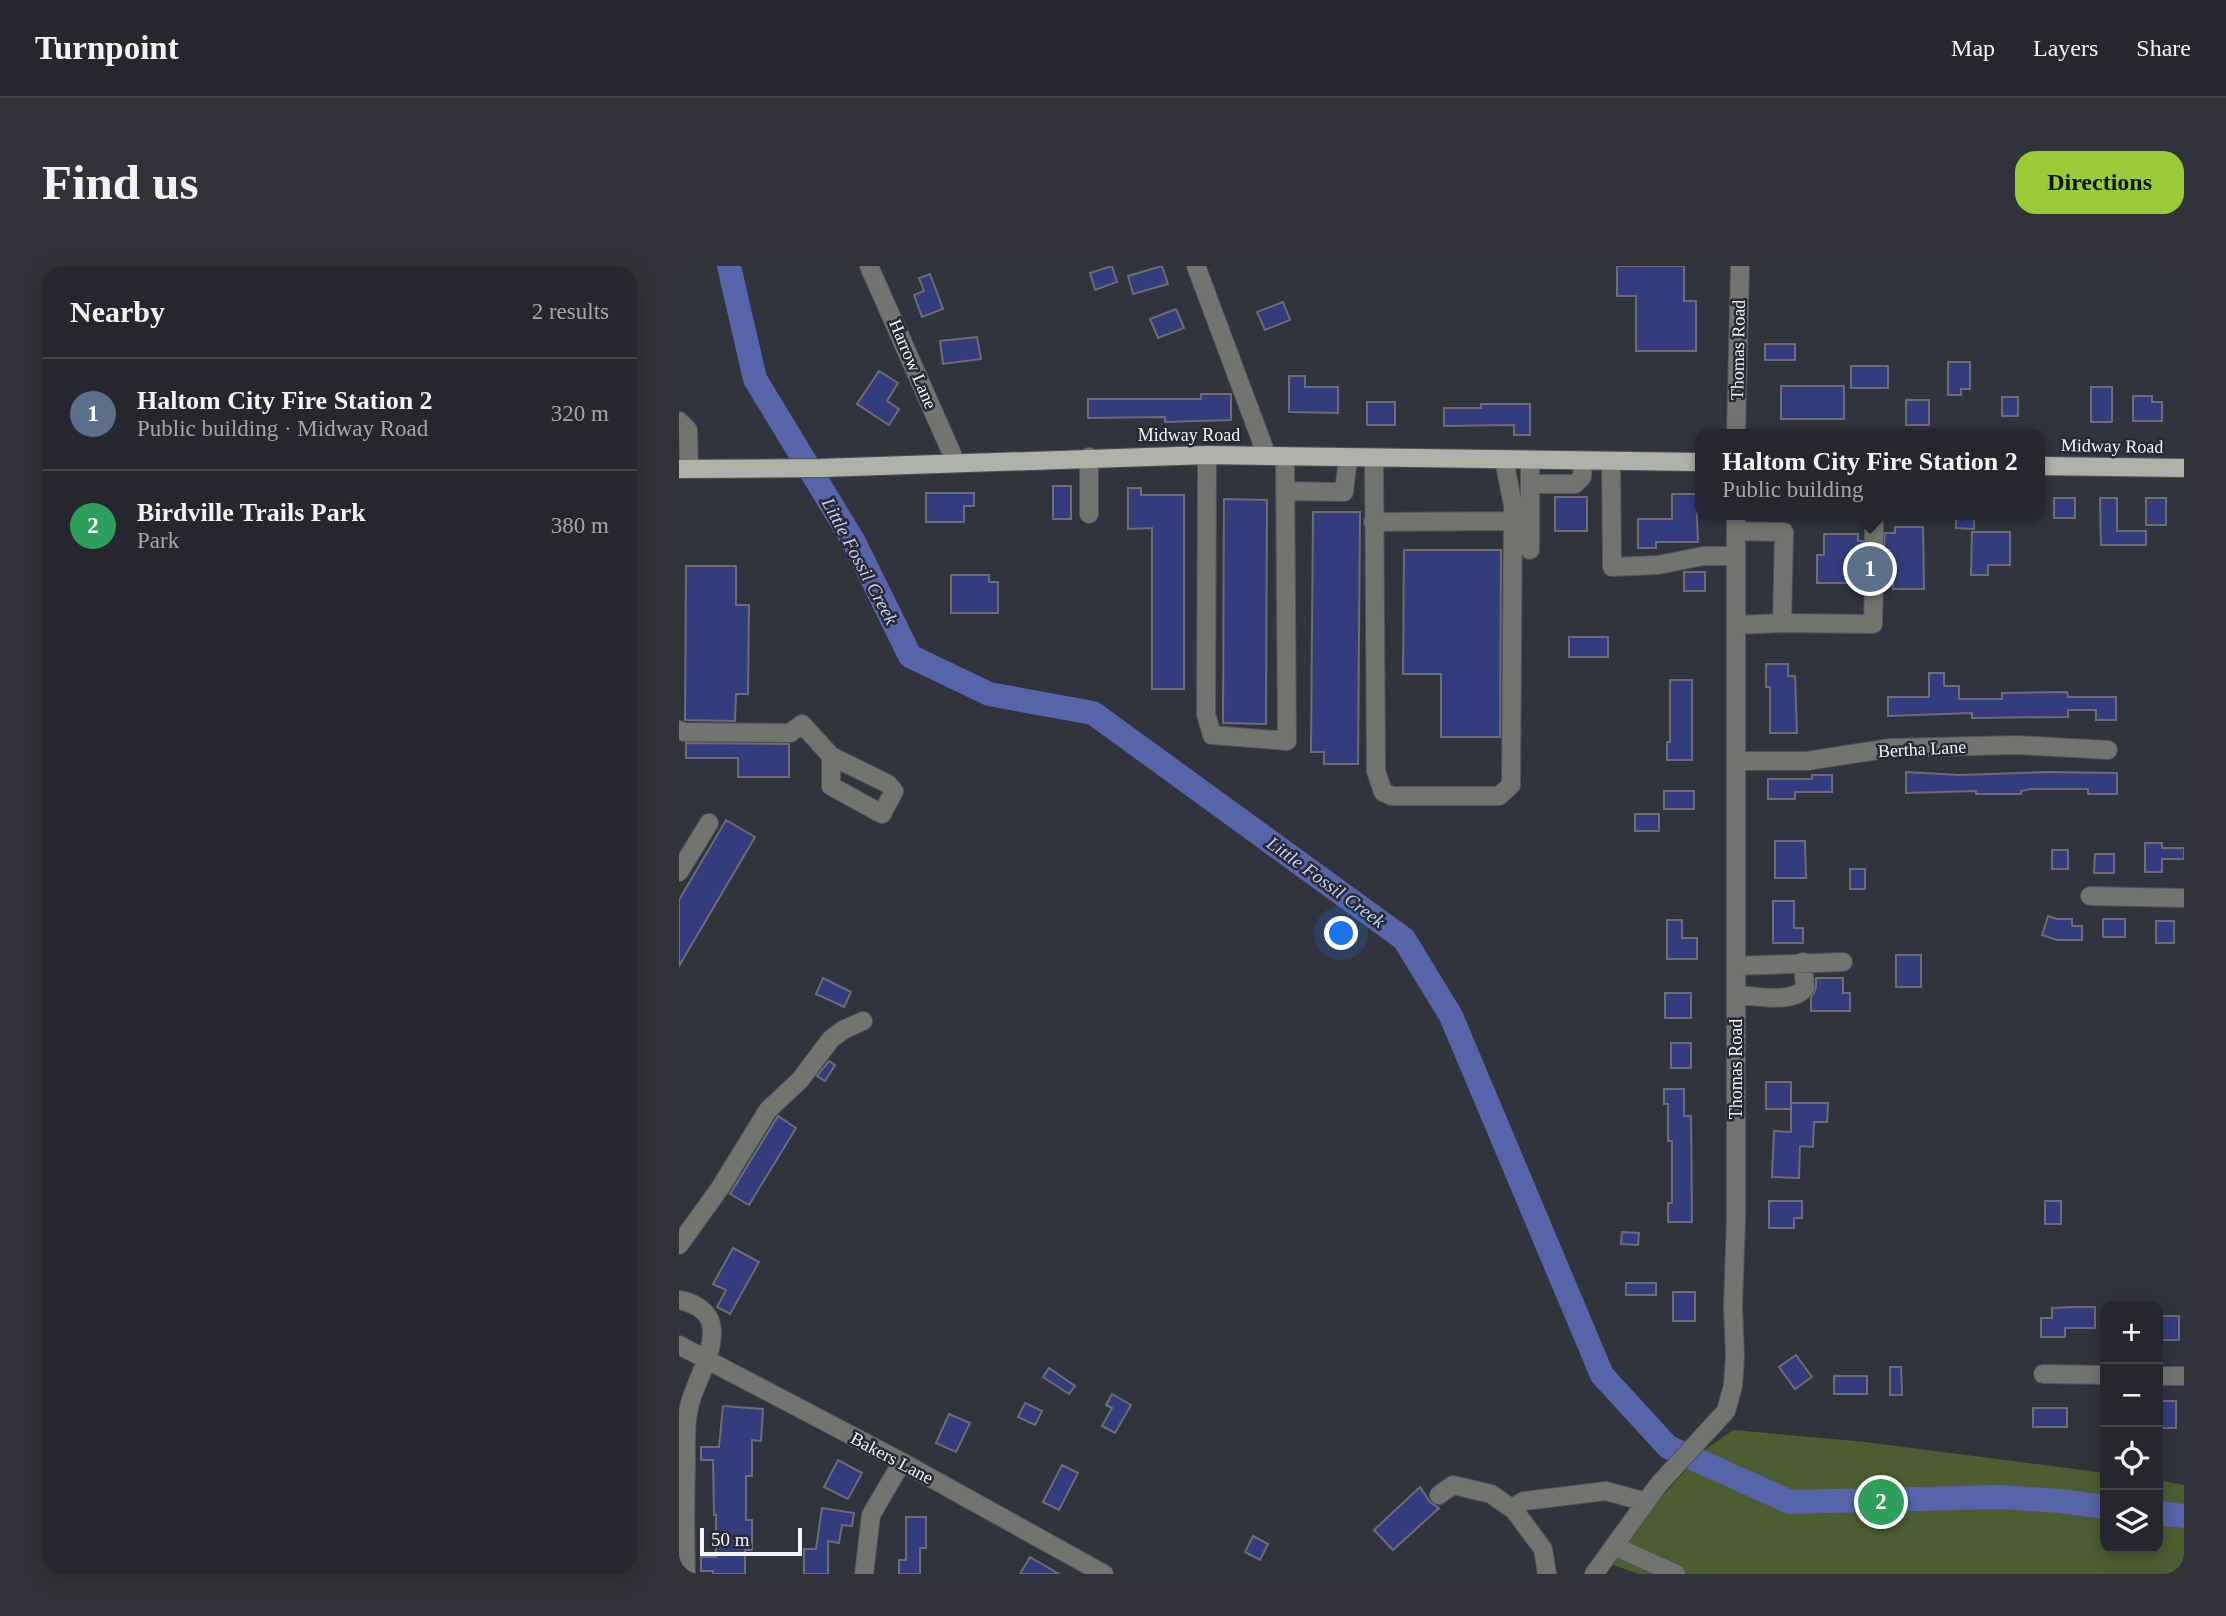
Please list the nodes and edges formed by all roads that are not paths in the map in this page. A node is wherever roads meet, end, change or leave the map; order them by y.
1 (869, 266) edge
2 (1196, 266) edge
3 (1740, 266) edge
4 (679, 421) edge
5 (1736, 429) edge
6 (1206, 455) junction
7 (1276, 456) junction
8 (1089, 457) junction
9 (1348, 458) junction
10 (1374, 458) junction
11 (1504, 460) junction
12 (1530, 461) junction
13 (1583, 461) junction
14 (1611, 461) junction
15 (1695, 462) edge
16 (956, 463) junction
17 (2045, 467) edge
18 (2184, 468) edge
19 (684, 469) edge
20 (1530, 480) junction
21 (1285, 491) junction
22 (1089, 514) dead end
23 (1874, 520) edge
24 (1373, 522) junction
25 (1513, 522) junction
26 (1736, 523) edge
27 (1874, 541) tunnel mouth
28 (1530, 550) dead end
29 (1736, 556) junction
30 (1874, 583) tunnel mouth
31 (1782, 623) junction
32 (1737, 625) junction
33 (679, 730) edge
34 (2108, 750) dead end
35 (831, 756) dead end
36 (1737, 761) junction
37 (709, 823) dead end
38 (679, 872) edge
39 (2090, 896) dead end
40 (2184, 898) edge
41 (1803, 962) junction
42 (1843, 962) dead end
43 (1737, 966) junction
44 (1737, 995) junction
45 (863, 1021) dead end
46 (679, 1245) edge
47 (679, 1300) edge
48 (679, 1345) edge
49 (706, 1360) junction
50 (2043, 1374) dead end
51 (2100, 1375) edge
52 (2163, 1376) edge
53 (2184, 1376) edge
54 (902, 1462) junction
55 (1439, 1495) dead end
56 (1646, 1502) junction
57 (1512, 1508) junction
58 (682, 1526) edge
59 (1614, 1546) junction
60 (1096, 1572) edge
61 (686, 1574) edge
62 (864, 1574) edge
63 (1547, 1574) edge
64 (1594, 1574) edge
65 (1676, 1574) edge

1 - 16 street, Harrow Lane
2 - 7 street
3 - 5 street, Thomas Road
4 - 19 street
6 - 7 main road, Midway Road
6 - 8 main road, Midway Road
6 - 21 street
7 - 9 main road, Midway Road
7 - 21 street
8 - 16 main road, Midway Road
8 - 22 street
9 - 10 main road, Midway Road
9 - 21 street
10 - 11 main road, Midway Road
10 - 24 street
11 - 12 main road, Midway Road
11 - 25 street
12 - 13 main road, Midway Road
12 - 20 street
13 - 14 main road, Midway Road
13 - 20 street
14 - 15 main road, Midway Road
14 - 29 street
16 - 19 main road, Midway Road
17 - 18 main road, Midway Road
20 - 28 street
23 - 27 street
24 - 25 street
24 - 25 street
26 - 29 street, Thomas Road
26 - 31 street
29 - 32 street, Thomas Road
30 - 31 street
31 - 32 street
32 - 36 street, Thomas Road
33 - 35 street
34 - 36 street, Bertha Lane
36 - 43 street, Thomas Road
37 - 38 street
39 - 40 street
41 - 42 street
41 - 43 street
41 - 44 street
43 - 44 street, Thomas Road
44 - 56 street, Thomas Road
45 - 46 street
47 - 49 street
48 - 49 street, Bakers Lane
49 - 54 street, Bakers Lane
49 - 58 street
50 - 51 street
52 - 53 street
54 - 60 street, Bakers Lane
54 - 62 street
55 - 57 street
56 - 57 street
56 - 59 street, Thomas Road
57 - 63 street
58 - 61 street
59 - 64 street, Thomas Road
59 - 65 street

